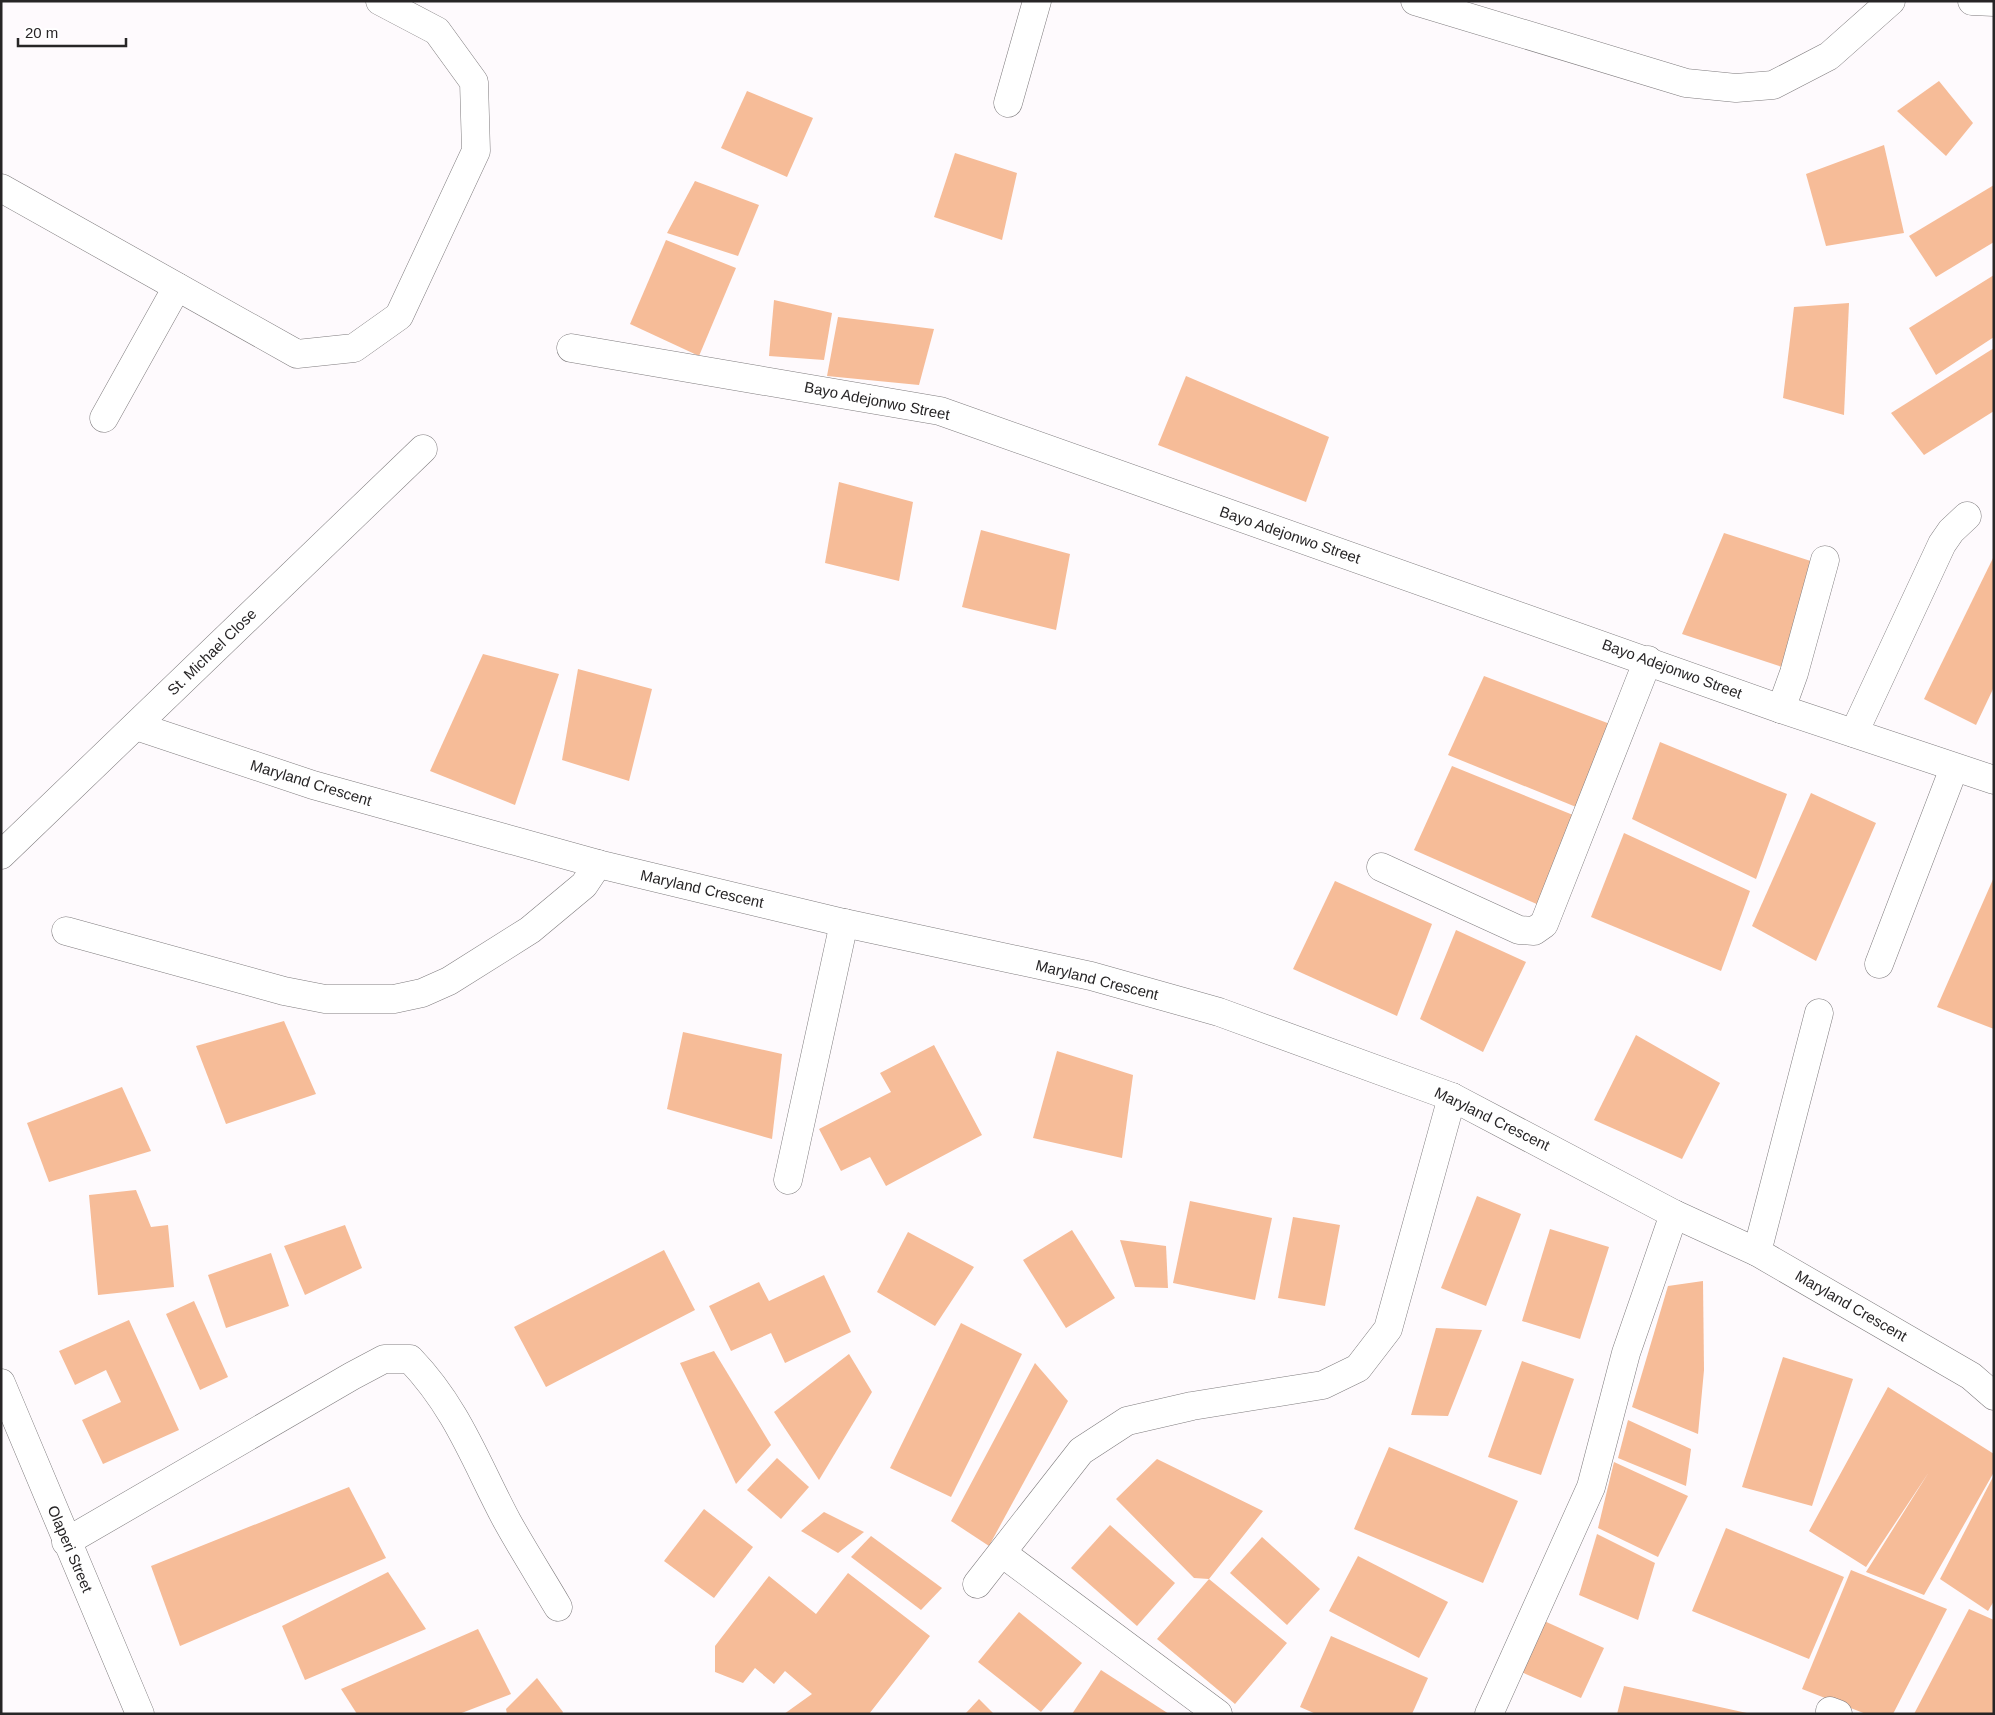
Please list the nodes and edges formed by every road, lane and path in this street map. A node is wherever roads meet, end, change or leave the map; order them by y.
1 (380, 1) edge
2 (1037, 1) edge
3 (1415, 1) edge
4 (1891, 1) edge
5 (1972, 1) edge
6 (1994, 2) edge
7 (1008, 103) dead end
8 (1, 188) edge
9 (177, 287) junction
10 (571, 348) dead end
11 (104, 418) dead end
12 (423, 449) dead end
13 (1967, 516) dead end
14 (1825, 560) dead end
15 (1648, 660) junction
16 (1781, 709) junction
17 (136, 726) junction
18 (1854, 732) junction
19 (1954, 768) junction
20 (1994, 780) edge
21 (5, 844) edge
22 (598, 864) junction
23 (1381, 867) dead end
24 (844, 923) junction
25 (66, 931) dead end
26 (1879, 964) dead end
27 (1819, 1013) dead end
28 (1452, 1096) junction
29 (788, 1180) dead end
30 (1674, 1214) junction
31 (1758, 1252) junction
32 (1, 1383) edge
33 (1991, 1388) edge
34 (66, 1542) junction
35 (1002, 1553) junction
36 (977, 1584) dead end
37 (558, 1607) dead end
38 (140, 1714) edge
39 (1218, 1714) edge
40 (1489, 1714) edge

1 - 9 street
2 - 7 street
3 - 4 street
5 - 6 street
8 - 9 street
9 - 11 street
10 - 15 street, Bayo Adejonwo Street
12 - 17 street, St. Michael Close
13 - 18 street
14 - 16 street
15 - 16 street, Bayo Adejonwo Street
15 - 23 street
16 - 18 street, Bayo Adejonwo Street
17 - 21 street, St. Michael Close
17 - 22 street, Maryland Crescent
18 - 19 street, Bayo Adejonwo Street
19 - 20 street, Bayo Adejonwo Street
19 - 26 street
22 - 24 street, Maryland Crescent
22 - 25 street
24 - 28 street, Maryland Crescent
24 - 29 street
27 - 31 street
28 - 30 street, Maryland Crescent
28 - 35 street
30 - 31 street, Maryland Crescent
30 - 40 street
31 - 33 street, Maryland Crescent
32 - 34 street, Olaperi Street
34 - 37 street
34 - 38 street, Olaperi Street
35 - 36 street
35 - 39 street

